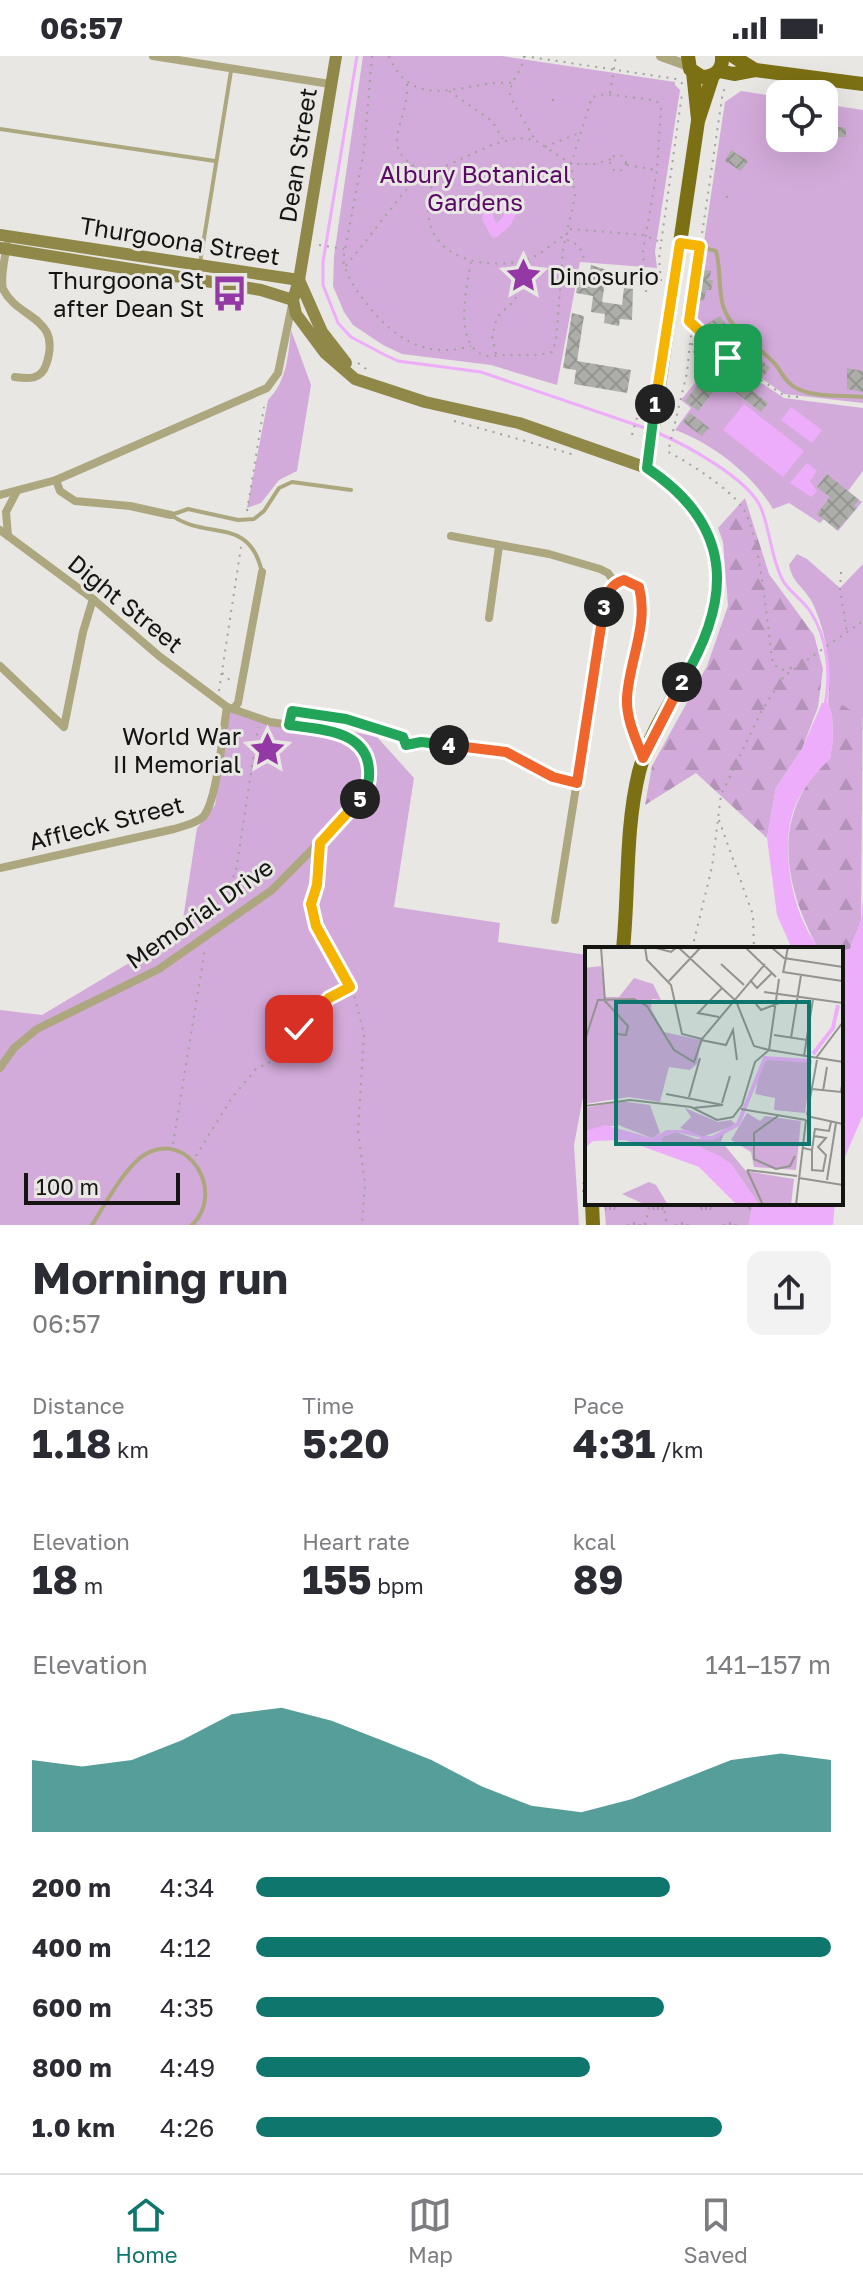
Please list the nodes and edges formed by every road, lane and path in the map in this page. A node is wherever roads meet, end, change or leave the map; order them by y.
1 (153, 56) edge
2 (372, 56) edge
3 (389, 56) edge
4 (524, 56) edge
5 (616, 56) edge
6 (661, 56) edge
7 (722, 56) edge
8 (733, 56) edge
9 (334, 60) edge
10 (690, 64) edge
11 (231, 68) junction
12 (614, 70) junction
13 (755, 70) junction
14 (716, 73) junction
15 (732, 82) dead end
16 (513, 83) junction
17 (330, 84) junction
18 (407, 84) junction
19 (863, 84) edge
20 (448, 90) junction
21 (610, 94) junction
22 (698, 121) junction
23 (0, 129) edge
24 (580, 132) junction
25 (503, 140) junction
26 (535, 140) junction
27 (545, 147) junction
28 (611, 159) junction
29 (215, 161) junction
30 (571, 164) junction
31 (626, 165) junction
32 (657, 170) junction
33 (436, 171) junction
34 (428, 174) junction
35 (569, 230) junction
36 (644, 235) junction
37 (566, 239) junction
38 (661, 241) junction
39 (4, 242) edge
40 (680, 243) junction
41 (700, 246) junction
42 (345, 249) junction
43 (315, 254) dead end
44 (529, 259) junction
45 (471, 262) junction
46 (585, 263) dead end
47 (200, 264) junction
48 (344, 268) junction
49 (661, 278) dead end
50 (198, 280) junction
51 (299, 280) junction
52 (646, 292) dead end
53 (293, 300) junction
54 (689, 321) junction
55 (690, 343) junction
56 (472, 345) junction
57 (496, 355) junction
58 (357, 363) dead end
59 (704, 372) dead end
60 (375, 374) dead end
61 (15, 377) dead end
62 (392, 393) junction
63 (863, 397) edge
64 (799, 398) dead end
65 (264, 407) dead end
66 (638, 411) dead end
67 (450, 420) dead end
68 (632, 435) dead end
69 (580, 457) dead end
70 (647, 468) junction
71 (56, 480) junction
72 (18, 490) junction
73 (351, 490) dead end
74 (0, 495) edge
75 (0, 505) edge
76 (247, 510) dead end
77 (171, 515) junction
78 (0, 530) edge
79 (8, 536) junction
80 (451, 536) dead end
81 (246, 539) junction
82 (499, 546) junction
83 (262, 572) joint
84 (841, 572) dead end
85 (615, 583) junction
86 (93, 599) junction
87 (489, 618) dead end
88 (863, 621) edge
89 (847, 633) junction
90 (0, 666) edge
91 (795, 667) junction
92 (222, 673) junction
93 (240, 690) junction
94 (218, 700) junction
95 (230, 708) junction
96 (259, 719) junction
97 (289, 725) junction
98 (643, 758) junction
99 (577, 783) junction
100 (719, 820) junction
101 (320, 843) junction
102 (0, 868) edge
103 (555, 920) dead end
104 (211, 923) dead end
105 (623, 947) edge
106 (692, 947) edge
107 (754, 947) edge
108 (205, 952) dead end
109 (350, 987) junction
110 (0, 1068) edge
111 (173, 1142) dead end
112 (194, 1161) junction
113 (588, 1205) edge
114 (650, 1205) edge
115 (663, 1205) edge
116 (92, 1225) edge
117 (192, 1225) edge
118 (362, 1225) edge
119 (593, 1225) edge
120 (645, 1225) edge
121 (667, 1225) edge

1 - 11 street
2 - 42 path
3 - 18 path
4 - 12 path
4 - 16 path
5 - 12 path
6 - 10 street
7 - 14 main road
8 - 13 main road
9 - 17 main road, Dean Street
10 - 14 main road
10 - 22 main road
11 - 17 street
11 - 29 lane
12 - 21 path
12 - 38 path
13 - 14 main road
13 - 19 main road
14 - 22 main road
15 - 41 path
16 - 20 path
16 - 26 path
17 - 51 main road, Dean Street
18 - 20 path
18 - 34 path
20 - 25 path
21 - 24 path
21 - 32 path
22 - 40 main road
23 - 29 lane
24 - 27 path
24 - 30 path
25 - 26 path
25 - 33 path
26 - 27 path
27 - 30 path
28 - 30 path
28 - 31 path
28 - 31 path
29 - 47 lane
30 - 35 path
31 - 32 path
32 - 36 path
33 - 34 path
33 - 45 path
34 - 48 path
35 - 36 path
35 - 37 path
35 - 44 path
36 - 38 path
36 - 52 path
37 - 46 path
37 - 57 path
38 - 49 path
39 - 47 main road, Thurgoona Street
39 - 50 main road, Thurgoona Street
39 - 61 street
40 - 41 lane
40 - 70 main road
41 - 54 path
41 - 63 lane
42 - 43 path
42 - 48 path
44 - 45 path
44 - 57 path
45 - 56 path
47 - 50 main road
47 - 51 main road, Thurgoona Street
48 - 56 path
50 - 53 main road, Thurgoona Street
51 - 53 main road, Dean Street
51 - 62 main road, Thurgoona Street
53 - 62 main road, Thurgoona Street
53 - 71 street, Dean Street
54 - 55 path
54 - 64 path
55 - 59 path
55 - 91 path
56 - 57 path
58 - 60 path
62 - 70 main road, Thurgoona Street
65 - 76 path
66 - 68 path
67 - 69 path
70 - 98 main road
71 - 72 street
71 - 77 street
72 - 74 street
72 - 75 street
72 - 79 street
73 - 77 lane
77 - 81 lane
78 - 79 street, Dight Street
79 - 86 street, Dight Street
80 - 82 street
81 - 83 lane
81 - 92 path
82 - 85 street
82 - 87 street
83 - 93 street
84 - 89 path
85 - 98 street
85 - 99 street
86 - 90 street
86 - 94 street, Dight Street
88 - 89 path
89 - 91 path
91 - 100 path
92 - 93 path
92 - 94 path
93 - 95 street
94 - 95 street, Dight Street
95 - 96 street, Memorial Drive
95 - 102 street, Affleck Street
96 - 97 street, Memorial Drive
96 - 104 path
97 - 99 street
97 - 101 street, Memorial Drive
98 - 105 main road
99 - 103 street
100 - 106 path
100 - 107 path
101 - 109 path
101 - 110 street, Memorial Drive
108 - 111 path
109 - 112 path
109 - 118 path
112 - 116 lane
112 - 117 lane
113 - 119 main road
114 - 120 path
115 - 121 path

